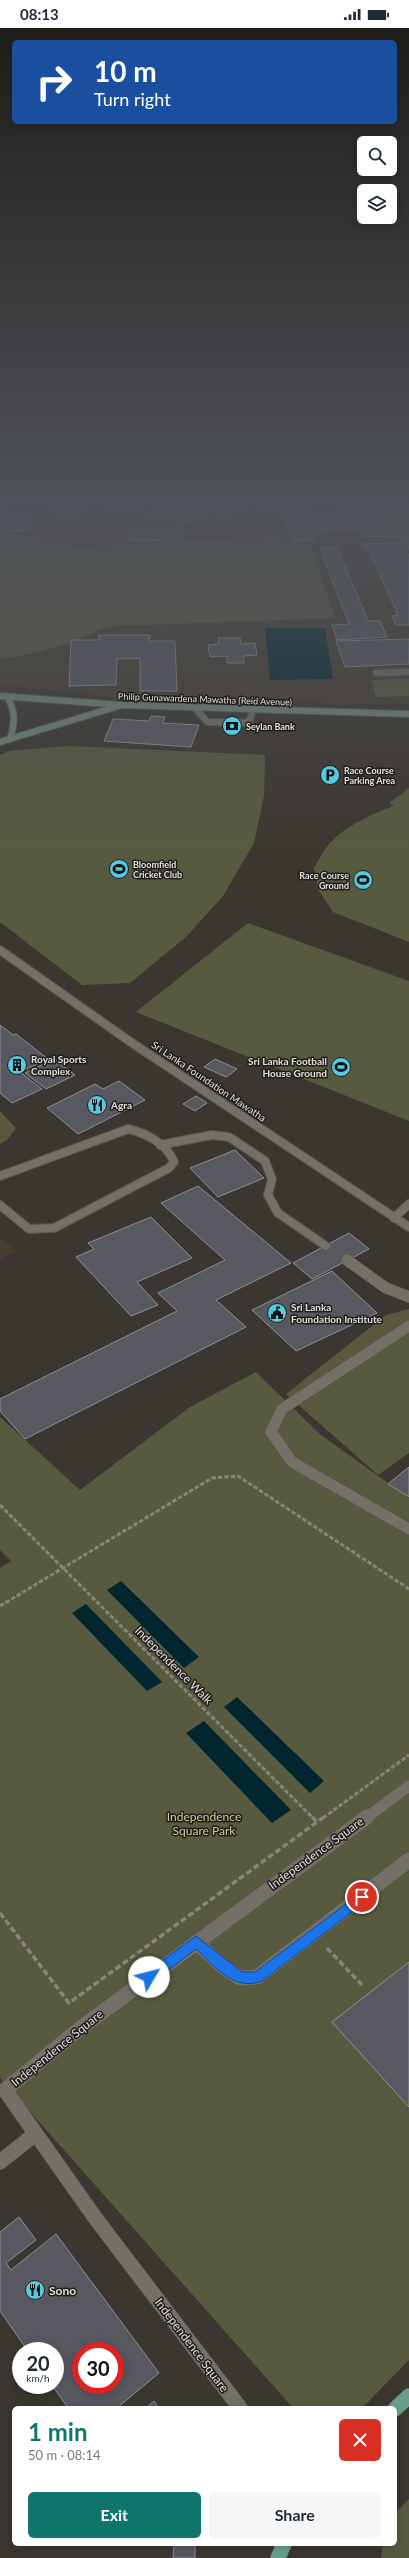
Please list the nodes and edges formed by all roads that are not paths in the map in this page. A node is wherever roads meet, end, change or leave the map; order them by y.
1 (409, 672) edge
2 (376, 673) dead end
3 (3, 696) edge
4 (122, 705) junction
5 (195, 708) junction
6 (253, 709) junction
7 (409, 714) edge
8 (10, 739) junction
9 (0, 742) edge
10 (0, 950) edge
11 (160, 1145) junction
12 (0, 1176) edge
13 (409, 1204) edge
14 (0, 1205) edge
15 (394, 1218) junction
16 (409, 1227) edge
17 (326, 1246) dead end
18 (347, 1260) dead end
19 (409, 1297) edge
20 (409, 1326) edge
21 (409, 1529) edge
22 (409, 1786) edge
23 (409, 1860) edge
24 (196, 1942) junction
25 (2, 2088) edge
26 (34, 2135) junction
27 (0, 2162) edge
28 (409, 2396) edge
29 (238, 2406) edge
30 (397, 2407) edge
31 (283, 2546) edge
32 (278, 2558) edge

1 - 2 street
3 - 4 main road, Philip Gunawardena Mawatha (Reid Avenue)
3 - 8 main road
4 - 5 main road, Philip Gunawardena Mawatha (Reid Avenue)
4 - 8 main road
5 - 6 main road, Philip Gunawardena Mawatha (Reid Avenue)
5 - 6 street
6 - 7 main road, Philip Gunawardena Mawatha (Reid Avenue)
8 - 9 main road
10 - 15 street, Sri Lanka Foundation Mawatha
11 - 12 street
11 - 14 street
11 - 17 street
13 - 15 street
15 - 16 street, Sri Lanka Foundation Mawatha
18 - 19 street
20 - 21 street
22 - 24 street, Independence Square
23 - 24 street
24 - 25 street, Independence Square
25 - 26 street, Independence Square
26 - 27 street
26 - 29 street, Independence Square
28 - 30 main road
31 - 32 main road

